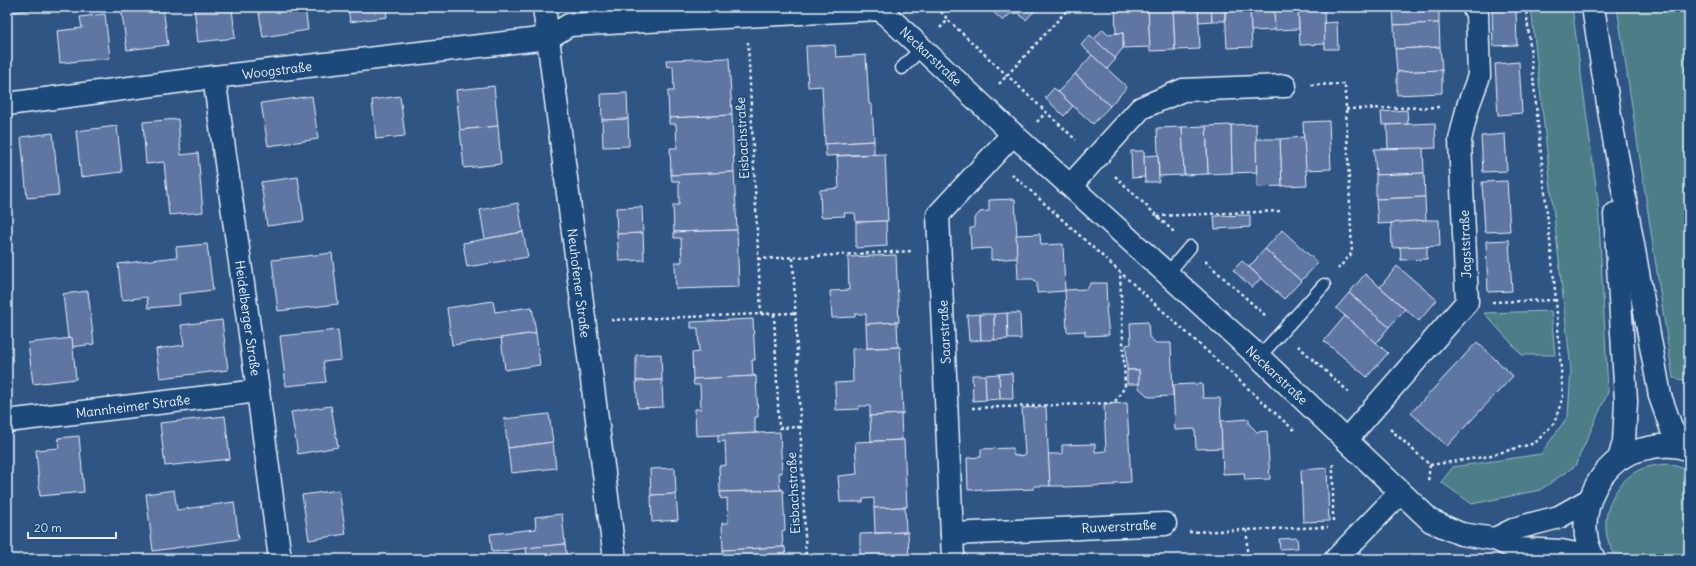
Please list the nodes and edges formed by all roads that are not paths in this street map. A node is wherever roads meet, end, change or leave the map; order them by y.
1 (544, 7) edge
2 (1473, 7) edge
3 (1593, 7) edge
4 (880, 8) edge
5 (548, 38) junction
6 (922, 48) junction
7 (902, 68) dead end
8 (214, 77) junction
9 (1285, 86) road end
10 (7, 104) edge
11 (1610, 116) junction
12 (1013, 134) junction
13 (1071, 185) junction
14 (1190, 247) dead end
15 (1168, 273) junction
16 (1324, 285) road end
17 (1259, 358) junction
18 (258, 391) junction
19 (7, 422) edge
20 (1346, 440) junction
21 (1687, 449) edge
22 (1619, 459) junction
23 (1400, 493) junction
24 (1589, 500) junction
25 (1165, 524) road end
26 (952, 534) junction
27 (1495, 539) junction
28 (1593, 558) edge
29 (280, 559) edge
30 (615, 559) edge
31 (953, 559) edge
32 (1336, 559) edge

1 - 5 street, Neuhofener Straße
2 - 20 street, Jagststraße
3 - 11 street
4 - 5 street, Neckarstraße
4 - 6 street, Neckarstraße
5 - 8 street, Woogstraße
5 - 30 street, Neuhofener Straße
6 - 7 lane
6 - 12 street, Neckarstraße
8 - 10 street, Woogstraße
8 - 18 street, Heidelberger Straße
9 - 13 street
11 - 21 street
11 - 22 street
12 - 13 street, Neckarstraße
12 - 26 street, Saarstraße
13 - 15 street, Neckarstraße
14 - 15 lane
15 - 17 street, Neckarstraße
16 - 17 lane
17 - 20 street, Neckarstraße
18 - 19 street, Mannheimer Straße
18 - 29 street, Heidelberger Straße
20 - 23 street, Neckarstraße
21 - 22 street
22 - 24 street
23 - 27 street, Neckarstraße
23 - 32 street
24 - 27 street
24 - 28 street
25 - 26 street, Ruwerstraße
26 - 31 street, Saarstraße
27 - 28 street, Neckarstraße

